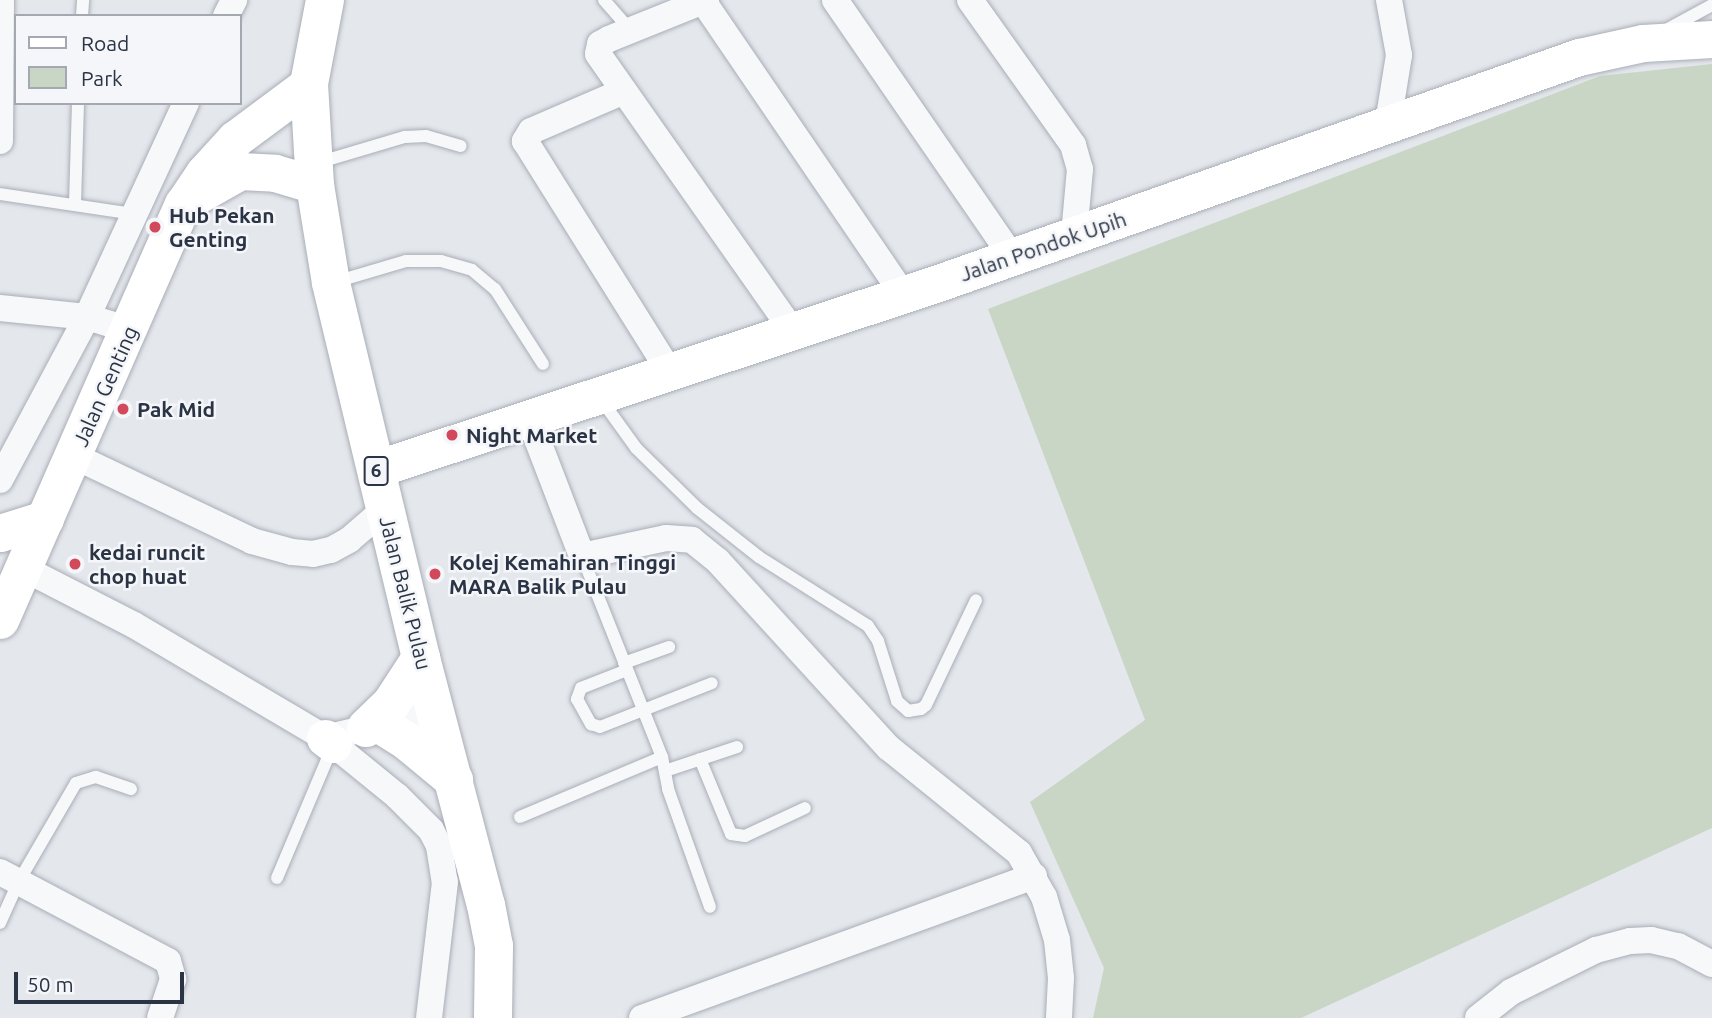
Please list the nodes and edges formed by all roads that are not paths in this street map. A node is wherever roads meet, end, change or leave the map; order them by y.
1 (1, 0) edge
2 (325, 0) edge
3 (604, 0) edge
4 (835, 0) edge
5 (970, 0) edge
6 (1389, 0) edge
7 (704, 1) edge
8 (1712, 5) edge
9 (631, 31) junction
10 (1712, 39) edge
11 (1643, 43) junction
12 (309, 84) junction
13 (624, 91) junction
14 (78, 105) edge
15 (185, 105) edge
16 (1388, 123) junction
17 (0, 142) edge
18 (461, 146) dead end
19 (314, 175) junction
20 (0, 194) edge
21 (75, 204) junction
22 (183, 204) junction
23 (134, 214) junction
24 (1073, 235) junction
25 (1012, 257) junction
26 (331, 283) junction
27 (902, 293) junction
28 (0, 308) edge
29 (87, 317) junction
30 (130, 330) junction
31 (791, 330) junction
32 (543, 364) dead end
33 (670, 372) junction
34 (598, 396) junction
35 (529, 418) junction
36 (74, 456) junction
37 (376, 468) junction
38 (1, 477) edge
39 (385, 509) junction
40 (45, 519) junction
41 (0, 533) edge
42 (582, 556) junction
43 (12, 565) edge
44 (976, 600) dead end
45 (0, 620) edge
46 (668, 647) dead end
47 (421, 659) junction
48 (626, 667) junction
49 (712, 683) dead end
50 (643, 710) junction
51 (436, 712) junction
52 (352, 734) junction
53 (737, 747) dead end
54 (662, 757) junction
55 (699, 759) junction
56 (665, 771) junction
57 (454, 780) junction
58 (131, 789) dead end
59 (805, 808) dead end
60 (520, 817) dead end
61 (1034, 876) junction
62 (9, 877) edge
63 (277, 878) dead end
64 (710, 907) dead end
65 (0, 923) edge
66 (1712, 964) edge
67 (160, 1018) edge
68 (429, 1018) edge
69 (493, 1018) edge
70 (642, 1018) edge
71 (1059, 1018) edge
72 (1478, 1018) edge

1 - 17 street
2 - 12 main road, Jalan Balik Pulau / 6
3 - 9 lane
4 - 25 street
5 - 24 street
6 - 16 street
7 - 9 street
7 - 27 street
8 - 11 lane
9 - 13 street
10 - 11 main road, Jalan Pondok Upih
11 - 16 main road, Jalan Pondok Upih
12 - 19 main road, Jalan Balik Pulau / 6
12 - 22 main road, Jalan Genting
13 - 31 street
13 - 33 street
14 - 21 lane
15 - 23 street
16 - 24 main road, Jalan Pondok Upih
18 - 19 lane
19 - 22 main road
19 - 26 main road, Jalan Balik Pulau / 6
20 - 21 lane
21 - 23 lane
22 - 30 main road, Jalan Genting
23 - 29 street
24 - 25 main road, Jalan Pondok Upih
25 - 27 main road, Jalan Pondok Upih
26 - 32 lane
26 - 37 main road, Jalan Balik Pulau / 6
27 - 31 main road, Jalan Pondok Upih
28 - 29 street
29 - 30 street
29 - 38 street
30 - 36 main road, Jalan Genting
31 - 33 main road, Jalan Pondok Upih
33 - 34 main road, Jalan Pondok Upih
34 - 35 main road, Jalan Pondok Upih
34 - 44 lane
35 - 37 main road, Jalan Pondok Upih
35 - 42 street
36 - 39 street
36 - 40 main road, Jalan Genting
37 - 39 main road, Jalan Balik Pulau / 6
39 - 47 main road, Jalan Balik Pulau / 6
40 - 41 main road
40 - 43 main road, Jalan Genting
42 - 48 lane
42 - 61 street
43 - 45 main road, Jalan Genting
43 - 52 street
46 - 48 lane
47 - 51 main road, Jalan Balik Pulau / 6
47 - 52 main road
48 - 50 lane
48 - 50 lane
49 - 50 lane
50 - 54 lane
51 - 52 street
51 - 57 main road, Jalan Balik Pulau / 6
52 - 57 main road
52 - 63 lane
52 - 68 street
53 - 55 lane
54 - 56 lane
54 - 60 lane
55 - 56 lane
55 - 59 lane
56 - 64 lane
57 - 69 main road, Jalan Balik Pulau / 6
58 - 62 lane
61 - 70 street
61 - 71 street
62 - 65 lane
62 - 67 street
66 - 72 street

